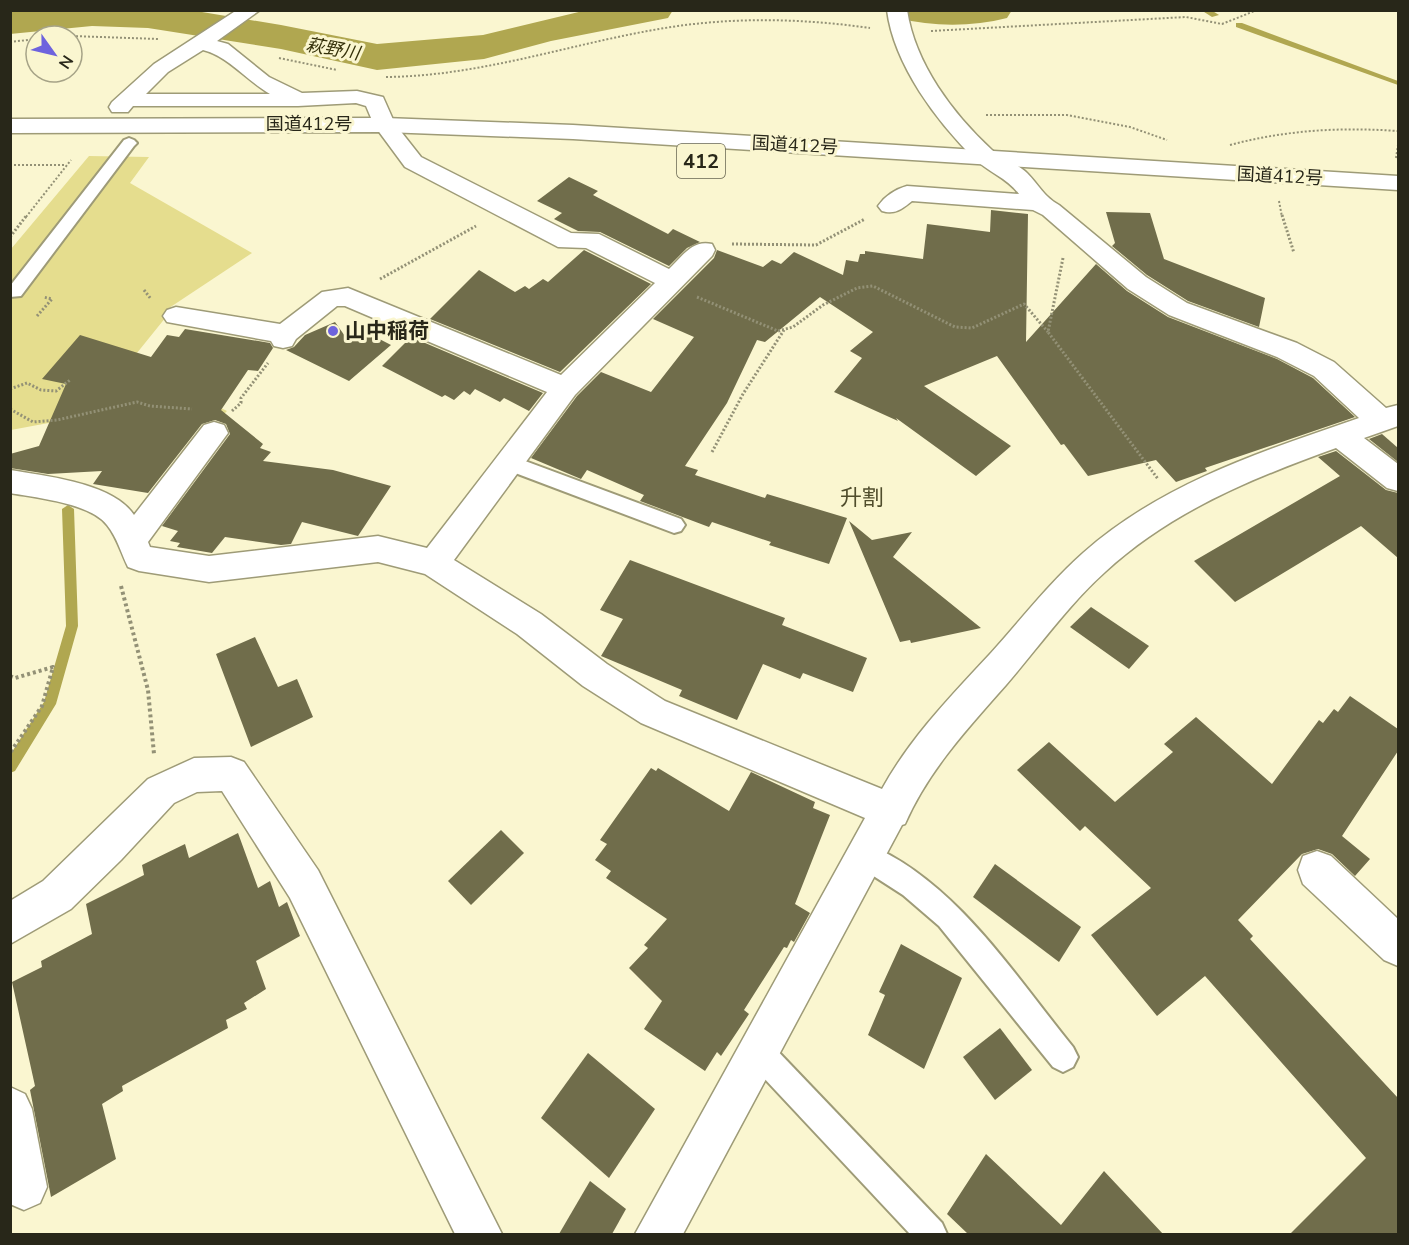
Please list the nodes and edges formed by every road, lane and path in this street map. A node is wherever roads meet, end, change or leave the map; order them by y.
1 (250, 10) edge
2 (897, 10) edge
3 (1257, 10) edge
4 (900, 32) junction
5 (84, 36) edge
6 (200, 43) junction
7 (221, 48) junction
8 (340, 70) dead end
9 (375, 75) dead end
10 (298, 100) junction
11 (951, 116) junction
12 (385, 125) junction
13 (10, 126) edge
14 (1398, 131) edge
15 (1174, 142) dead end
16 (129, 143) junction
17 (10, 145) edge
18 (1225, 146) dead end
19 (404, 147) junction
20 (463, 150) dead end
21 (986, 157) junction
22 (71, 160) dead end
23 (665, 160) dead end
24 (10, 165) edge
25 (67, 165) junction
26 (1018, 177) junction
27 (1392, 192) edge
28 (1278, 194) junction
29 (1038, 203) junction
30 (890, 206) joint
31 (505, 209) junction
32 (1069, 228) junction
33 (10, 237) edge
34 (703, 250) joint
35 (1294, 253) dead end
36 (669, 283) junction
37 (15, 292) dead end
38 (348, 297) junction
39 (176, 316) dead end
40 (784, 330) junction
41 (1048, 332) junction
42 (284, 337) junction
43 (70, 380) dead end
44 (565, 388) junction
45 (10, 389) edge
46 (11, 410) edge
47 (194, 410) dead end
48 (1389, 417) edge
49 (222, 423) joint
50 (1341, 436) junction
51 (712, 452) dead end
52 (509, 463) junction
53 (1398, 480) edge
54 (10, 482) edge
55 (1179, 502) junction
56 (674, 525) dead end
57 (136, 549) junction
58 (434, 563) junction
59 (10, 676) edge
60 (10, 753) edge
61 (161, 791) junction
62 (892, 811) junction
63 (867, 856) junction
64 (1317, 870) dead end
65 (10, 924) edge
66 (1398, 946) edge
67 (759, 1052) junction
68 (1063, 1057) dead end
69 (10, 1109) edge
70 (24, 1187) dead end
71 (479, 1234) edge
72 (658, 1234) edge
73 (932, 1234) edge

1 - 6 main road
2 - 4 main road
3 - 4 path
4 - 9 path
4 - 11 main road
5 - 6 path
6 - 7 main road
6 - 10 main road
7 - 8 path
7 - 10 main road
10 - 12 main road
11 - 15 path
11 - 21 main road
12 - 13 main road, 国道412号 / 412
12 - 19 main road
12 - 21 main road, 国道412号 / 412
14 - 18 path
16 - 17 main road, 国道412号
16 - 19 main road, 国道412号
16 - 37 lane
19 - 20 main road, 国道412号
19 - 31 main road
21 - 26 main road
21 - 27 main road, 国道412号 / 412
22 - 25 path
23 - 26 main road, 国道412号 / 412
24 - 25 path
25 - 33 path
26 - 28 main road, 国道412号 / 412
26 - 29 main road
27 - 28 main road, 国道412号 / 412
28 - 35 path
29 - 30 main road
29 - 32 main road
30 - 34 path
31 - 36 main road
31 - 38 path
32 - 41 path
32 - 48 main road
34 - 36 main road
36 - 40 path
36 - 44 main road
38 - 42 main road
38 - 44 main road
39 - 42 main road
40 - 41 path
40 - 51 path
41 - 55 path
42 - 49 path
43 - 45 path
44 - 52 main road
46 - 47 path
48 - 50 main road
49 - 57 main road
50 - 53 main road
50 - 55 main road
52 - 56 lane
52 - 58 main road
54 - 57 main road
55 - 62 main road
57 - 58 main road
57 - 61 path
58 - 62 main road
59 - 60 path
61 - 65 main road
61 - 71 main road
62 - 63 main road
63 - 67 main road
63 - 68 lane
64 - 66 main road
67 - 72 main road
67 - 73 lane
69 - 70 main road

